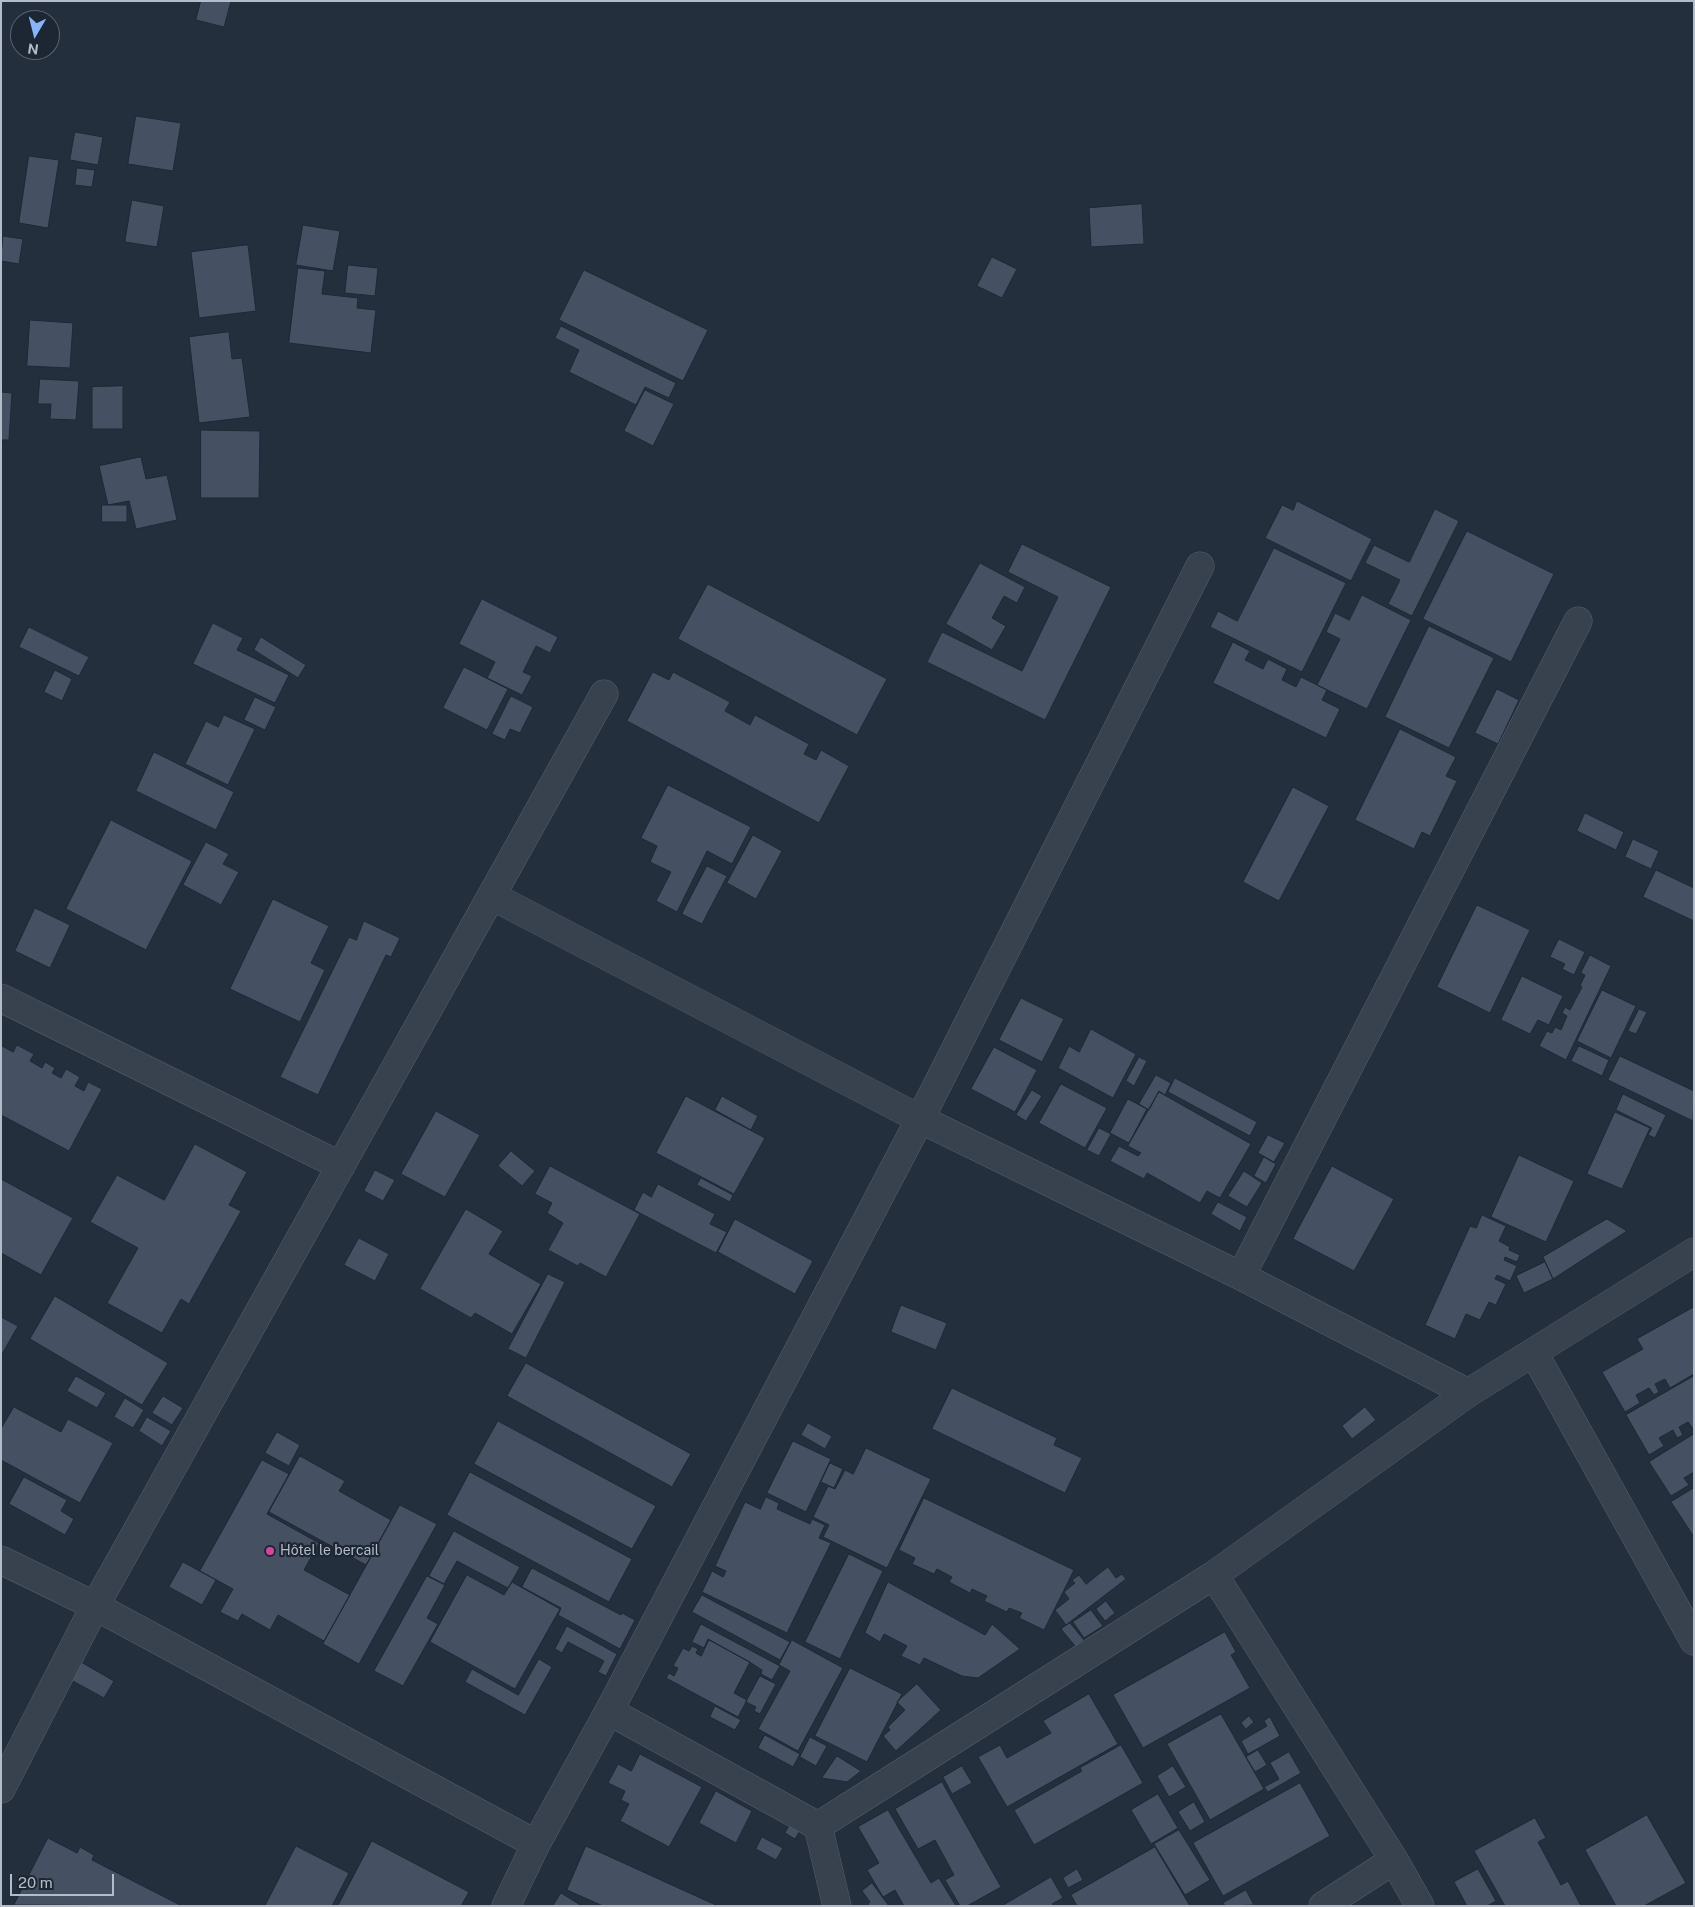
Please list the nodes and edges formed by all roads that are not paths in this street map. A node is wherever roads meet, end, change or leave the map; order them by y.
1 (1200, 566) dead end
2 (1578, 621) dead end
3 (604, 694) dead end
4 (492, 896) junction
5 (1, 998) edge
6 (920, 1119) junction
7 (341, 1166) junction
8 (1694, 1252) edge
9 (1241, 1276) junction
10 (1534, 1353) junction
11 (1468, 1394) junction
12 (1, 1560) edge
13 (1214, 1575) junction
14 (95, 1606) junction
15 (1694, 1640) edge
16 (609, 1711) junction
17 (1, 1790) edge
18 (818, 1826) junction
19 (536, 1844) junction
20 (1394, 1860) junction
21 (506, 1906) edge
22 (837, 1906) edge
23 (1323, 1906) edge
24 (1420, 1906) edge

1 - 6 street
2 - 9 street
3 - 4 street
4 - 6 street
4 - 7 street
5 - 7 street
6 - 9 street
6 - 16 street
7 - 14 street
8 - 10 street
9 - 11 street
10 - 11 street
10 - 15 street
11 - 13 street
12 - 14 street
13 - 18 street
13 - 20 street
14 - 17 street
14 - 19 street
16 - 18 street
16 - 19 street
18 - 22 street
19 - 21 street
20 - 23 street
20 - 24 street

